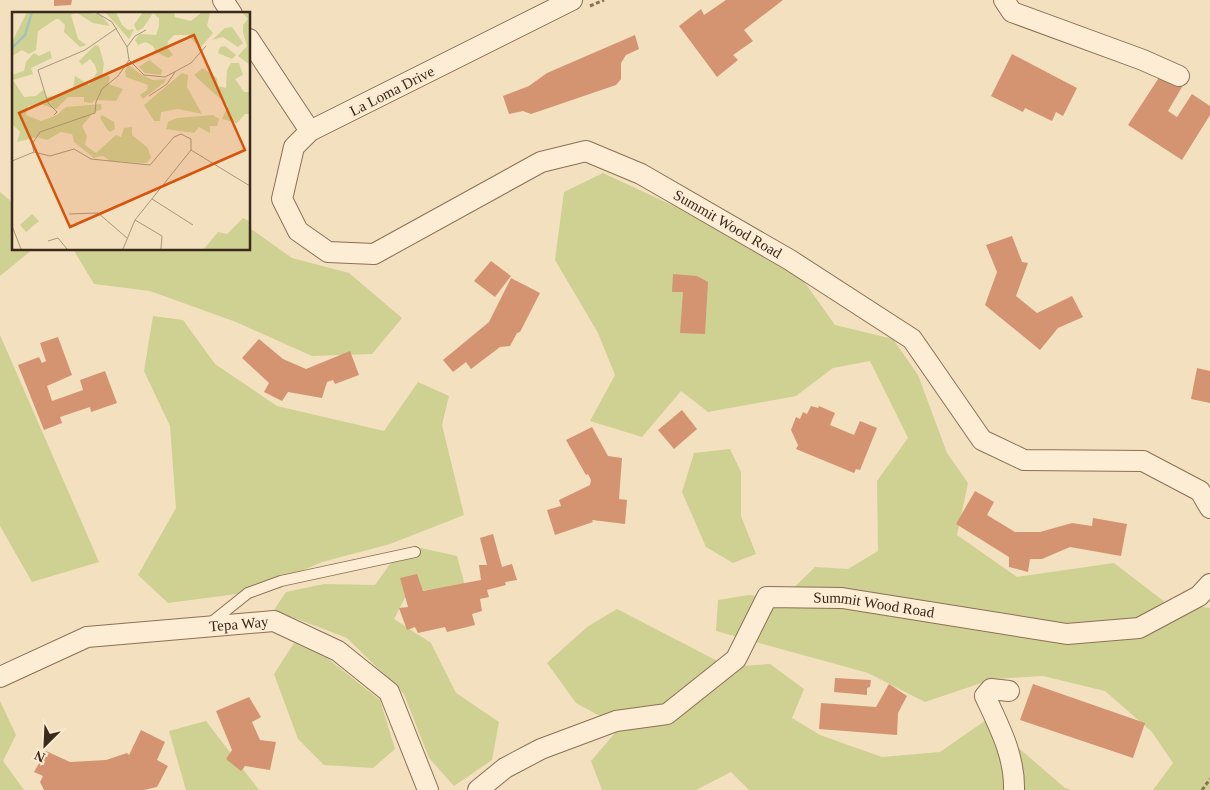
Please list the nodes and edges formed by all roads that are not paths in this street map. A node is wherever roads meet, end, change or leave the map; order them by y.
1 (223, 0) edge
2 (1004, 0) edge
3 (579, 4) edge
4 (231, 12) edge
5 (250, 41) edge
6 (1179, 76) dead end
7 (310, 131) junction
8 (1210, 508) edge
9 (415, 552) dead end
10 (1210, 584) edge
11 (205, 627) junction
12 (0, 677) edge
13 (1009, 691) dead end
14 (428, 790) edge
15 (478, 790) edge
16 (1014, 790) edge

1 - 4 street
2 - 6 street
3 - 7 street, La Loma Drive
5 - 7 street
7 - 8 street, Summit Wood Road
9 - 11 lane
10 - 15 street, Summit Wood Road
11 - 12 street, Tepa Way
11 - 14 street, Tepa Way
13 - 16 street

